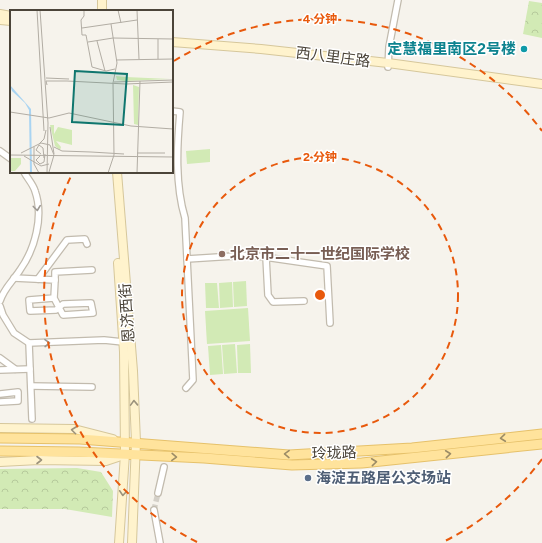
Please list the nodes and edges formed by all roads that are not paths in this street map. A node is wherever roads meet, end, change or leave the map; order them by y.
1 (398, 0) edge
2 (0, 14) edge
3 (10, 16) edge
4 (0, 20) edge
5 (10, 22) edge
6 (173, 42) edge
7 (173, 46) edge
8 (388, 65) junction
9 (542, 84) edge
10 (542, 88) edge
11 (173, 111) edge
12 (0, 151) edge
13 (10, 159) edge
14 (25, 173) edge
15 (112, 173) edge
16 (117, 173) edge
17 (88, 244) dead end
18 (266, 257) junction
19 (187, 259) junction
20 (92, 270) dead end
21 (14, 278) junction
22 (38, 279) junction
23 (55, 280) junction
24 (9, 285) junction
25 (0, 289) edge
26 (54, 298) junction
27 (0, 301) edge
28 (304, 301) dead end
29 (59, 307) junction
30 (1, 309) edge
31 (330, 323) dead end
32 (123, 342) junction
33 (29, 343) junction
34 (0, 358) edge
35 (30, 369) junction
36 (0, 370) edge
37 (15, 370) junction
38 (31, 386) junction
39 (92, 386) dead end
40 (186, 388) dead end
41 (0, 394) edge
42 (0, 402) edge
43 (32, 419) dead end
44 (0, 428) edge
45 (542, 434) edge
46 (0, 438) edge
47 (125, 442) junction
48 (136, 442) junction
49 (542, 444) edge
50 (0, 451) edge
51 (125, 454) junction
52 (135, 454) junction
53 (0, 462) edge
54 (164, 467) dead end
55 (158, 493) tunnel mouth
56 (154, 510) tunnel mouth
57 (119, 543) edge
58 (132, 543) edge
59 (160, 543) edge

1 - 8 street
2 - 3 street
4 - 5 street
6 - 8 street, 西八里庄路
7 - 8 street, 西八里庄路
8 - 9 street, 西八里庄路
8 - 10 street, 西八里庄路
11 - 19 street
12 - 13 street
14 -> 21 street
15 - 32 street, 恩济西街
48 -> 16 street, 恩济西街
17 - 22 street
18 - 19 street
18 - 28 street
18 - 31 street
19 - 40 street
20 - 23 street
21 - 22 street
21 - 24 street
22 - 23 street
23 - 26 street
24 - 25 street
24 - 27 street
26 - 29 street
26 - 29 street
29 - 29 street
30 - 33 street
33 -> 32 street
32 - 47 street, 恩济西街
33 - 35 street
34 - 37 street
35 - 37 street
35 - 38 street
36 - 37 street
38 - 39 street
38 - 43 street
41 - 42 street
47 -> 44 street, 玲珑路
45 -> 48 main road, 玲珑路
46 - 47 main road, 玲珑路
47 - 48 main road, 玲珑路
47 - 51 street, 恩济西街
48 - 52 street, 恩济西街
52 -> 49 main road, 玲珑路
50 - 51 main road, 玲珑路
51 - 52 main road, 玲珑路
53 -> 51 street, 玲珑路
51 -> 57 street, 恩济西街
52 - 58 street, 恩济西街
54 - 55 street
56 - 59 street

